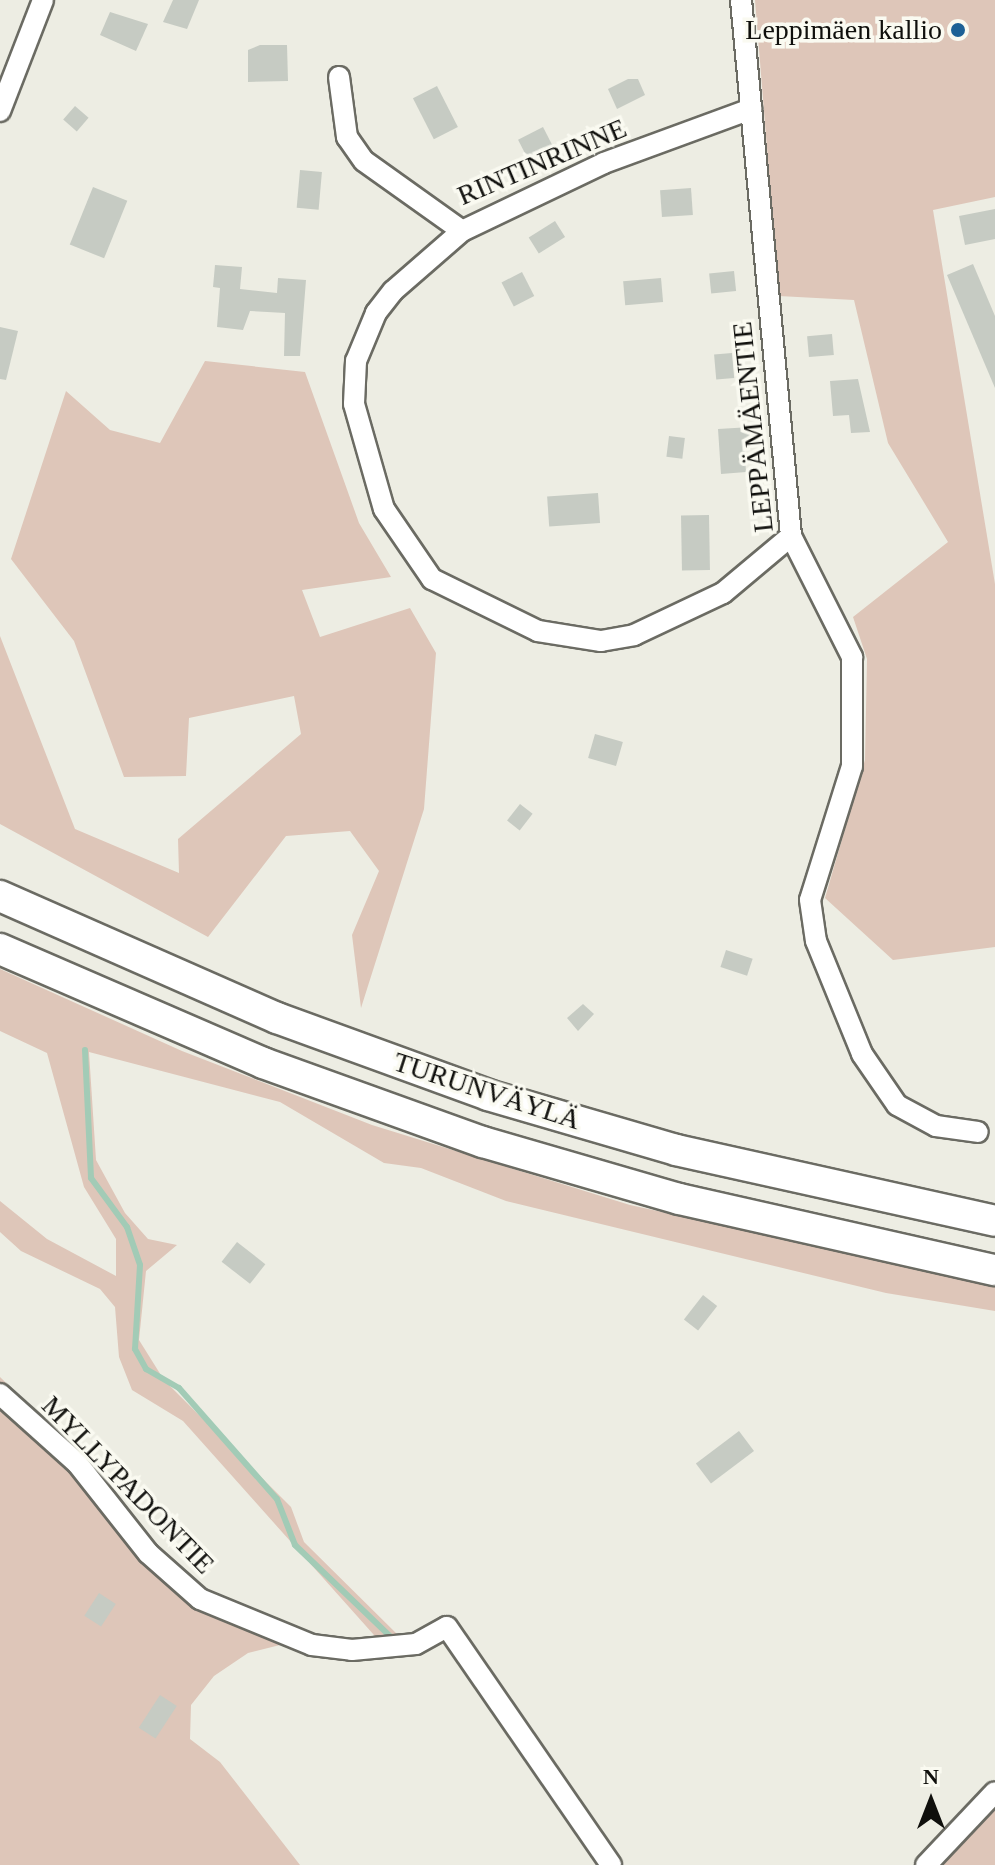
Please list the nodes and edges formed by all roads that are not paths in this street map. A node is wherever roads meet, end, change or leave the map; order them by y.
1 (43, 0) edge
2 (741, 0) edge
3 (339, 77) dead end
4 (751, 109) junction
5 (0, 111) edge
6 (462, 231) junction
7 (791, 536) junction
8 (0, 896) edge
9 (0, 949) edge
10 (978, 1132) dead end
11 (995, 1221) edge
12 (995, 1270) edge
13 (0, 1394) edge
14 (995, 1792) edge
15 (611, 1865) edge
16 (926, 1865) edge

1 - 5 street
2 - 4 street, LEPPÄMÄENTIE
3 - 6 street, RINTINRINNE
4 - 6 street, RINTINRINNE
4 - 7 street, LEPPÄMÄENTIE
6 - 7 street
7 - 10 street, LEPPÄMÄENTIE
8 - 11 highway, TURUNVÄYLÄ
9 - 12 highway, TURUNVÄYLÄ
13 - 15 street, MYLLYPADONTIE
14 - 16 street

